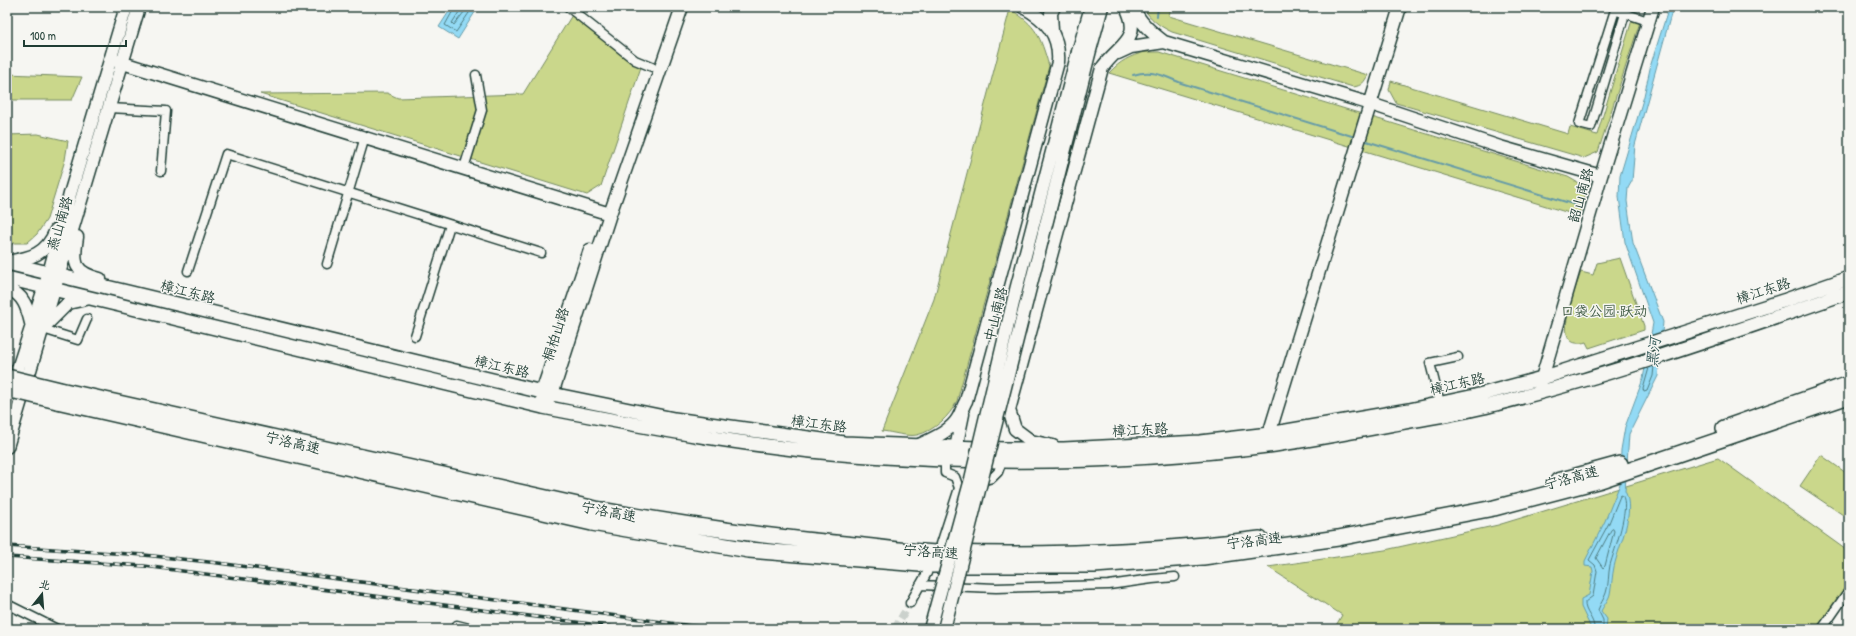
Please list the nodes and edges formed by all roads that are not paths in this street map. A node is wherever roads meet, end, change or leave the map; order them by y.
1 (126, 7) edge
2 (139, 7) edge
3 (568, 7) edge
4 (673, 7) edge
5 (682, 7) edge
6 (1023, 7) edge
7 (1054, 7) edge
8 (1091, 7) edge
9 (1102, 7) edge
10 (1126, 7) edge
11 (1133, 7) edge
12 (1400, 7) edge
13 (1653, 7) edge
14 (1622, 11) edge
15 (1648, 21) junction
16 (1052, 32) junction
17 (1164, 42) junction
18 (1083, 53) junction
19 (1112, 56) junction
20 (116, 60) junction
21 (652, 66) junction
22 (476, 75) dead end
23 (1371, 104) junction
24 (109, 108) junction
25 (365, 137) junction
26 (464, 168) junction
27 (161, 171) dead end
28 (1601, 176) junction
29 (348, 193) junction
30 (70, 194) junction
31 (82, 198) junction
32 (606, 212) junction
33 (450, 225) junction
34 (541, 253) dead end
35 (7, 262) edge
36 (327, 264) dead end
37 (188, 271) dead end
38 (54, 274) junction
39 (7, 278) edge
40 (1849, 278) edge
41 (7, 289) edge
42 (50, 289) junction
43 (1849, 292) edge
44 (86, 298) junction
45 (214, 314) junction
46 (87, 319) dead end
47 (37, 328) junction
48 (415, 336) dead end
49 (1458, 357) dead end
50 (7, 377) edge
51 (1542, 378) junction
52 (1849, 384) edge
53 (7, 389) edge
54 (547, 393) junction
55 (1538, 393) junction
56 (59, 396) junction
57 (1849, 396) edge
58 (966, 401) junction
59 (7, 402) edge
60 (1440, 404) junction
61 (543, 406) junction
62 (1269, 434) junction
63 (917, 446) junction
64 (7, 447) edge
65 (956, 448) junction
66 (1064, 449) junction
67 (945, 459) junction
68 (1002, 461) junction
69 (1637, 464) junction
70 (959, 488) junction
71 (941, 544) dead end
72 (928, 573) dead end
73 (1175, 577) dead end
74 (920, 585) junction
75 (1849, 590) edge
76 (910, 603) tunnel mouth
77 (7, 604) edge
78 (457, 625) dead end
79 (57, 629) edge
80 (473, 629) edge
81 (930, 629) edge
82 (944, 629) edge
83 (1822, 629) edge

1 - 20 street, 燕山南路
2 - 20 street, 燕山南路
3 - 21 street
4 - 21 street, 桐柏山路
5 - 32 street, 桐柏山路
6 - 16 street
7 - 16 street
8 - 18 street, 中山南路
9 - 18 street, 中山南路
10 - 19 street
11 - 17 street
12 - 23 street
13 - 15 street, 韶山南路
14 - 14 street
14 - 15 street
15 - 28 street, 韶山南路
16 - 58 street
17 - 19 street
17 - 23 street
18 - 81 street, 中山南路, bridge
18 - 82 street, 中山南路, bridge
19 - 66 street
20 - 24 street, 燕山南路
20 - 25 street
20 - 30 street, 燕山南路
21 - 32 street, 桐柏山路
22 - 26 street
23 - 28 street
23 - 62 street
24 - 27 street
24 - 31 street, 燕山南路
25 - 26 street
25 - 29 street
26 - 32 street
28 - 51 street, 韶山南路
29 - 33 street
29 - 36 street
29 - 37 street
30 - 35 street
30 - 38 street, 燕山南路
31 - 38 street, 燕山南路
31 - 45 street
32 - 54 street, 桐柏山路
33 - 34 street
33 - 48 street
35 - 38 main road, 樟江东路
38 - 42 street, 燕山南路
38 - 45 main road, 樟江东路
39 - 42 main road, 樟江东路
40 - 51 main road, 樟江东路
41 - 47 street
42 - 44 main road, 樟江东路
42 - 47 street, 燕山南路
43 - 55 main road, 樟江东路
44 - 47 street
44 - 61 main road, 樟江东路
45 - 54 main road, 樟江东路
46 - 47 street
47 - 59 street, 燕山南路
47 - 64 street, 燕山南路
49 - 60 street
50 - 56 highway, 宁洛高速, bridge
51 - 55 street, 韶山南路
51 - 60 main road, 樟江东路
52 - 69 highway, 宁洛高速
53 - 56 highway, 宁洛高速, bridge
54 - 61 street, 桐柏山路
54 - 63 main road, 樟江东路
55 - 68 main road, 樟江东路
56 - 69 highway, 宁洛高速
57 - 69 highway, 宁洛高速
58 - 63 street
58 - 65 street
60 - 62 main road, 樟江东路
61 - 67 main road, 樟江东路
62 - 66 main road, 樟江东路
63 - 65 main road, 樟江东路
65 - 66 main road, 樟江东路
67 - 68 main road, 樟江东路
67 - 70 street
68 - 70 street
70 - 71 street
72 - 74 street
73 - 74 street
74 - 76 street
75 - 83 street
77 - 79 street
78 - 80 street

